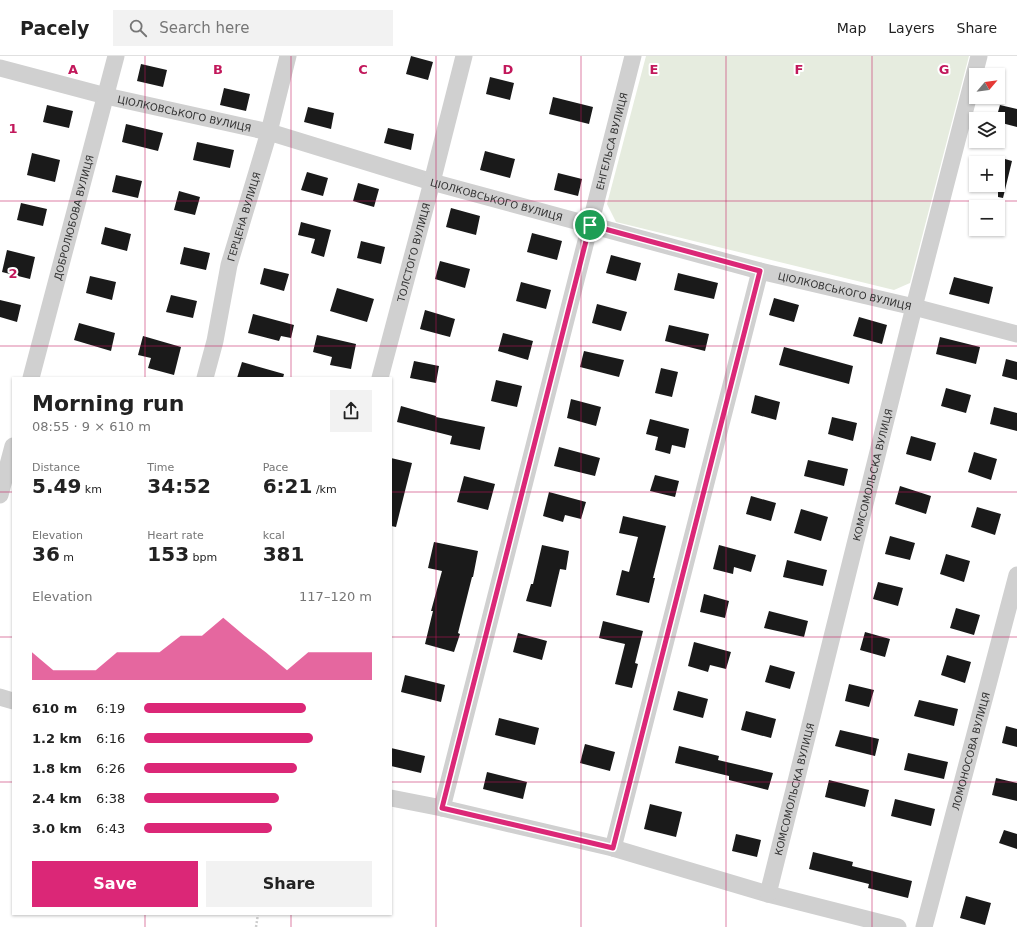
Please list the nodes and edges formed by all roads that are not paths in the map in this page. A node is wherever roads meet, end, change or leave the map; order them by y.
1 (116, 56) edge
2 (288, 56) edge
3 (464, 56) edge
4 (633, 56) edge
5 (979, 56) edge
6 (0, 68) edge
7 (106, 96) junction
8 (268, 132) junction
9 (432, 182) junction
10 (590, 225) junction
11 (760, 271) junction
12 (914, 307) junction
13 (1017, 334) edge
14 (31, 377) edge
15 (205, 377) edge
16 (380, 377) edge
17 (12, 450) edge
18 (0, 495) edge
19 (1017, 575) edge
20 (0, 697) edge
21 (12, 701) edge
22 (392, 798) edge
23 (442, 808) junction
24 (613, 848) junction
25 (768, 894) junction
26 (898, 927) edge
27 (924, 927) edge

1 - 7 street, ДОБРОЛЮБОВА ВУЛИЦЯ
2 - 8 street, ГЕРЦЕНА ВУЛИЦЯ
3 - 9 street, ТОЛСТОГО ВУЛИЦЯ
4 - 10 street, ЕНГЕЛЬСА ВУЛИЦЯ
5 - 12 street, КОМСОМОЛЬСКА ВУЛИЦЯ
6 - 7 street, ЦІОЛКОВСЬКОГО ВУЛИЦЯ
7 - 8 street, ЦІОЛКОВСЬКОГО ВУЛИЦЯ
7 - 14 street, ДОБРОЛЮБОВА ВУЛИЦЯ
8 - 9 street, ЦІОЛКОВСЬКОГО ВУЛИЦЯ
8 - 15 street, ГЕРЦЕНА ВУЛИЦЯ
9 - 10 street, ЦІОЛКОВСЬКОГО ВУЛИЦЯ
9 - 16 street, ТОЛСТОГО ВУЛИЦЯ
10 - 11 street, ЦІОЛКОВСЬКОГО ВУЛИЦЯ
10 - 23 street, ЕНГЕЛЬСА ВУЛИЦЯ
11 - 12 street, ЦІОЛКОВСЬКОГО ВУЛИЦЯ
11 - 24 street
12 - 13 street, ЦІОЛКОВСЬКОГО ВУЛИЦЯ
12 - 25 street, КОМСОМОЛЬСКА ВУЛИЦЯ
17 - 18 street
19 - 27 street, ЛОМОНОСОВА ВУЛИЦЯ
20 - 21 street
22 - 23 street
23 - 24 street
24 - 25 street
25 - 26 street

